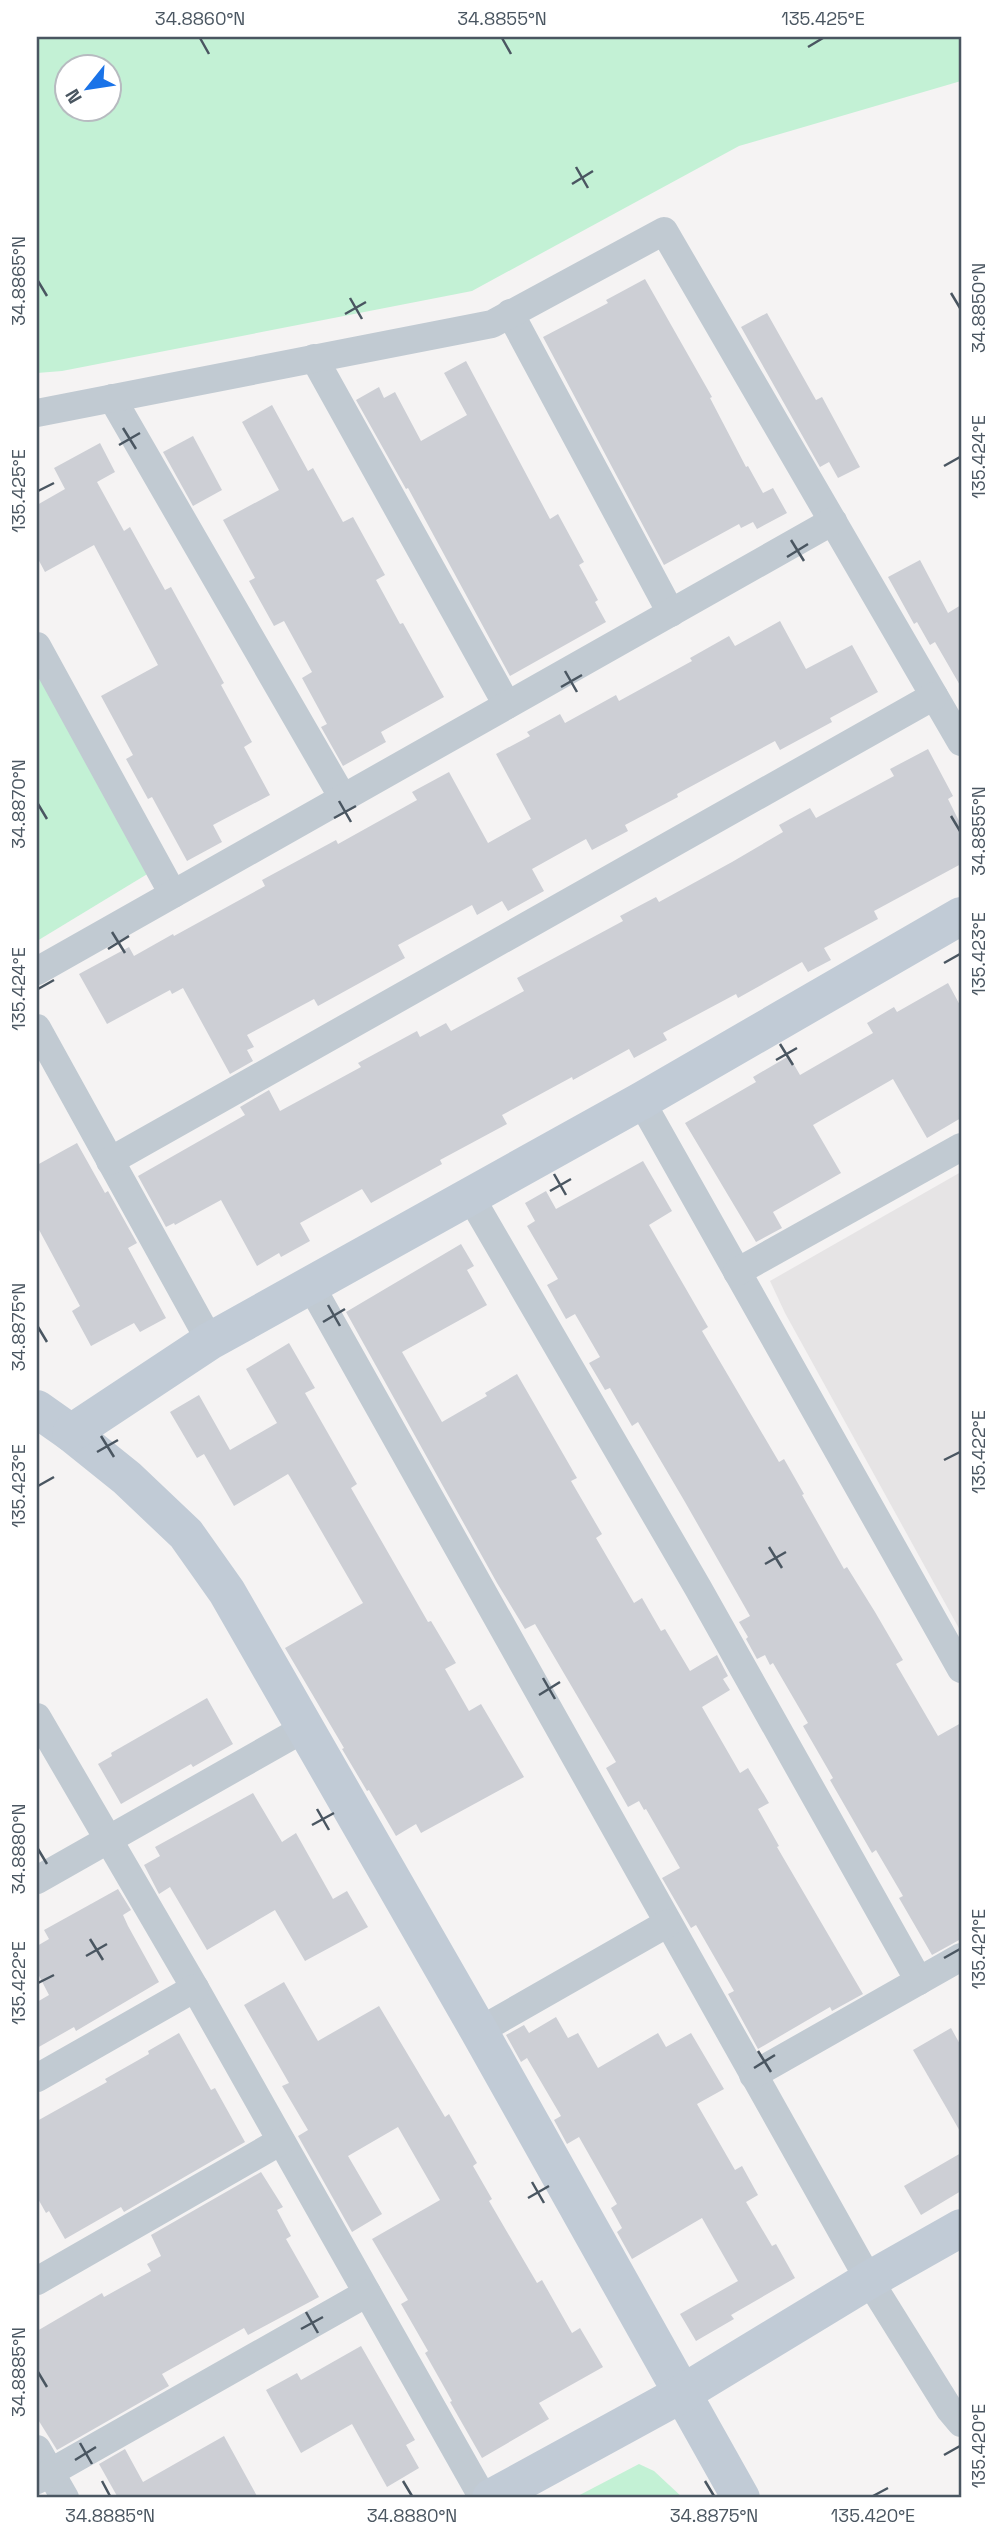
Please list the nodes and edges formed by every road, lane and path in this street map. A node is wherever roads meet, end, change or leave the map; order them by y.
1 (510, 313) junction
2 (314, 358) junction
3 (112, 398) junction
4 (37, 413) edge
5 (833, 521) junction
6 (671, 613) junction
7 (37, 646) edge
8 (934, 696) junction
9 (507, 705) junction
10 (961, 743) edge
11 (342, 798) junction
12 (173, 894) junction
13 (961, 916) edge
14 (37, 971) edge
15 (37, 1028) edge
16 (641, 1101) junction
17 (961, 1147) edge
18 (110, 1161) junction
19 (470, 1196) junction
20 (737, 1272) junction
21 (311, 1286) junction
22 (210, 1341) junction
23 (37, 1409) edge
24 (71, 1433) junction
25 (961, 1669) edge
26 (37, 1717) edge
27 (305, 1728) junction
28 (109, 1839) junction
29 (37, 1880) edge
30 (668, 1923) junction
31 (961, 1957) edge
32 (919, 1981) junction
33 (195, 1988) junction
34 (479, 2031) junction
35 (753, 2076) junction
36 (37, 2078) edge
37 (281, 2141) junction
38 (961, 2228) edge
39 (869, 2280) junction
40 (37, 2281) edge
41 (367, 2293) junction
42 (682, 2393) junction
43 (961, 2423) edge
44 (41, 2467) edge
45 (65, 2498) edge
46 (483, 2498) edge
47 (491, 2498) edge
48 (741, 2498) edge

1 - 2 street
1 - 5 street
1 - 6 street
2 - 3 street
2 - 9 street
3 - 4 street
3 - 11 street
5 - 6 street
5 - 8 street
6 - 9 street
7 - 12 street
8 - 10 street
8 - 18 street
9 - 11 street
11 - 12 street
12 - 14 street
13 - 16 street
15 - 18 street
16 - 19 street
16 - 20 street
17 - 20 street
18 - 22 street
19 - 21 street
19 - 32 street
20 - 25 street
21 - 22 street
21 - 30 street
22 - 24 street
23 - 24 street
24 - 27 street
26 - 28 street
27 - 28 street
27 - 34 street
28 - 29 street
28 - 33 street
30 - 34 street
30 - 35 street
31 - 32 street
32 - 35 street
33 - 36 street
33 - 37 street
34 - 42 street
35 - 39 street
37 - 40 street
37 - 41 street
38 - 39 street
39 - 42 street
39 - 43 street
41 - 44 street
41 - 46 street
42 - 47 street
42 - 48 street
44 - 45 street

